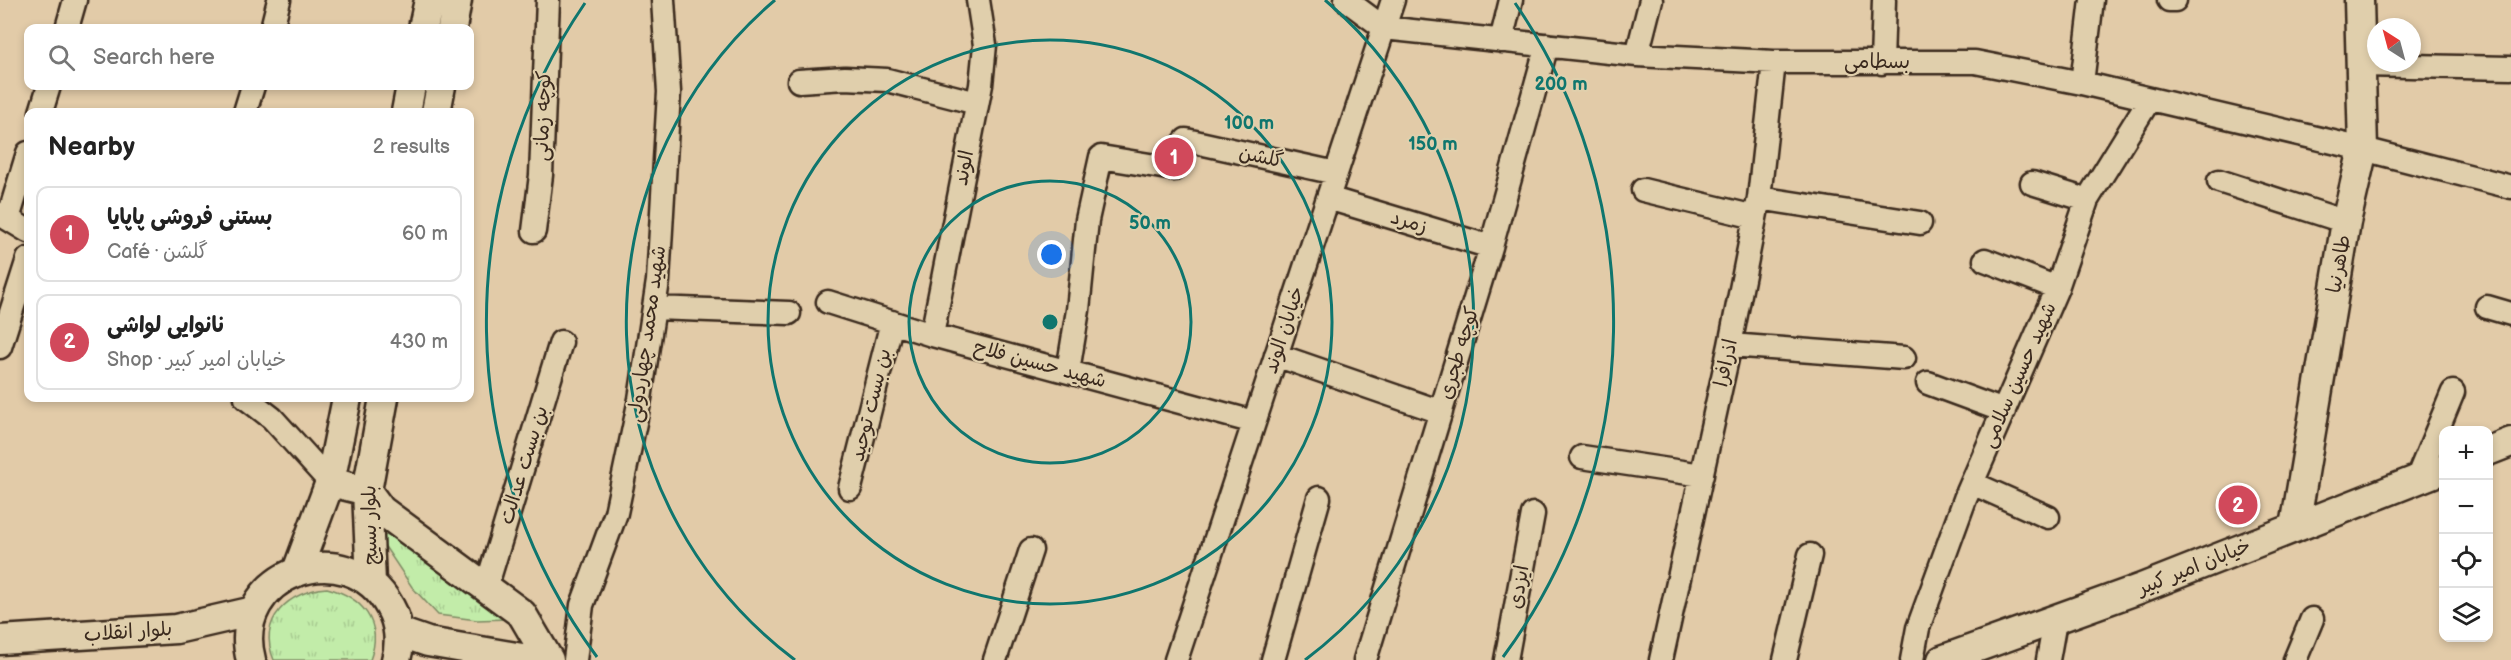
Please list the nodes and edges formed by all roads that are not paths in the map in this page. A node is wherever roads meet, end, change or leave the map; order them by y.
1 (75, 0) edge
2 (279, 0) edge
3 (429, 0) edge
4 (457, 0) edge
5 (548, 0) edge
6 (663, 0) edge
7 (978, 0) edge
8 (1346, 0) edge
9 (1393, 0) edge
10 (1511, 0) edge
11 (1651, 0) edge
12 (1884, 0) edge
13 (2091, 0) edge
14 (2169, 0) edge
15 (2175, 0) edge
16 (2359, 0) edge
17 (68, 24) edge
18 (273, 24) edge
19 (424, 24) edge
20 (453, 24) edge
21 (1384, 28) junction
22 (1502, 41) junction
23 (1547, 45) junction
24 (1637, 55) junction
25 (1774, 62) junction
26 (1882, 63) junction
27 (2360, 64) junction
28 (2511, 68) edge
29 (799, 81) dead end
30 (2082, 83) junction
31 (48, 90) edge
32 (252, 90) edge
33 (410, 90) edge
34 (440, 90) edge
35 (2149, 100) junction
36 (977, 104) junction
37 (42, 108) edge
38 (246, 108) edge
39 (407, 108) edge
40 (437, 108) edge
41 (2363, 149) junction
42 (24, 164) edge
43 (1336, 173) junction
44 (2218, 181) dead end
45 (2032, 183) dead end
46 (2511, 187) edge
47 (1643, 190) dead end
48 (1328, 198) junction
49 (2086, 200) junction
50 (1757, 208) junction
51 (4, 216) edge
52 (2346, 222) junction
53 (1920, 223) dead end
54 (24, 228) edge
55 (534, 231) dead end
56 (1491, 247) junction
57 (1985, 260) dead end
58 (24, 272) edge
59 (2057, 288) junction
60 (828, 302) dead end
61 (2487, 307) dead end
62 (654, 308) junction
63 (789, 313) dead end
64 (2511, 314) edge
65 (892, 322) junction
66 (932, 335) junction
67 (561, 342) dead end
68 (1730, 345) junction
69 (0, 347) edge
70 (1276, 355) junction
71 (1904, 358) dead end
72 (1068, 371) junction
73 (1928, 383) dead end
74 (2453, 392) dead end
75 (251, 402) edge
76 (346, 402) edge
77 (383, 402) edge
78 (2004, 411) junction
79 (1441, 412) junction
80 (1254, 422) junction
81 (2511, 442) edge
82 (2493, 449) edge
83 (1582, 457) dead end
84 (2439, 471) edge
85 (1702, 475) junction
86 (2417, 479) junction
87 (330, 482) junction
88 (1972, 483) junction
89 (850, 488) dead end
90 (367, 491) junction
91 (1319, 498) dead end
92 (1533, 514) dead end
93 (2048, 517) dead end
94 (2295, 527) junction
95 (1031, 550) dead end
96 (1810, 555) dead end
97 (297, 571) junction
98 (371, 582) junction
99 (486, 588) junction
100 (254, 611) junction
101 (2312, 619) dead end
102 (2055, 621) junction
103 (399, 632) junction
104 (0, 640) edge
105 (251, 660) edge
106 (396, 660) edge
107 (534, 660) edge
108 (549, 660) edge
109 (575, 660) edge
110 (995, 660) edge
111 (1176, 660) edge
112 (1273, 660) edge
113 (1365, 660) edge
114 (1506, 660) edge
115 (1661, 660) edge
116 (1785, 660) edge
117 (1912, 660) edge
118 (1942, 660) edge
119 (2049, 660) edge
120 (2295, 660) edge

1 - 17 street
2 - 18 street
3 - 19 main road
4 - 20 main road
5 - 55 street, کوچه زمانی
6 - 62 street, شهید محمد چهاردولی
7 - 36 street, الوند
8 - 21 street
9 - 21 street, خیابان الوند
10 - 22 street
11 - 24 street
12 - 26 street
13 - 30 street
14 - 15 street
16 - 27 main road, طاهرنیا
21 - 22 street, بسطامی
21 - 43 street, خیابان الوند
22 - 23 street, بسطامی
23 - 24 street, بسطامی
23 - 56 street, کوچه طجری
24 - 25 street, بسطامی
25 - 26 street, بسطامی
25 - 50 street, اذرافرا
26 - 30 street, بسطامی
27 - 28 street
27 - 41 main road, طاهرنیا
29 - 36 street
30 - 35 street, بسطامی
31 - 37 street
32 - 38 street
33 - 39 main road
34 - 40 main road
35 - 41 street, بسطامی
35 - 49 street, شهید حسین سلامی
36 - 66 street, الوند
41 - 46 street, بسطامی
41 - 52 main road, طاهرنیا
42 - 51 street
43 - 48 street, خیابان الوند
43 - 72 street, گلشن
44 - 52 street
45 - 49 street
47 - 50 street
48 - 56 street, زمرد
48 - 70 street, خیابان الوند
49 - 59 street, شهید حسین سلامی
50 - 53 street
50 - 68 street, اذرافرا
51 - 54 street
52 - 94 main road, طاهرنیا
56 - 79 street, کوچه طجری
57 - 59 street
58 - 69 street
59 - 78 street, شهید حسین سلامی
60 - 65 street, شهید حسین فلاح
61 - 64 street
62 - 63 street
62 - 109 street, شهید محمد چهاردولی
65 - 66 street, شهید حسین فلاح
65 - 89 street, بن بست توحید
66 - 72 street, شهید حسین فلاح
67 - 99 street, بن بست عدالت
68 - 71 street
68 - 85 street, اذرافرا
70 - 79 street
70 - 80 street, خیابان الوند
72 - 80 street, شهید حسین فلاح
73 - 78 street
74 - 86 street
75 - 87 street
76 - 87 main road, بلوار بسیج
77 - 90 main road, بلوار بسیج
78 - 88 street, شهید حسین سلامی
79 - 113 street, کوچه طجری
80 - 111 street, خیابان الوند
81 - 82 main road
83 - 85 street
84 - 86 main road, خیابان امیر کبیر
85 - 115 street, اذرافرا
86 - 94 main road, خیابان امیر کبیر
87 - 90 main road
87 - 97 main road, بلوار بسیج
88 - 93 street
88 - 117 street, شهید حسین سلامی
90 - 98 main road, بلوار بسیج
90 - 99 main road
91 - 112 street
92 - 114 street, ایزدی
94 - 102 main road, خیابان امیر کبیر
95 - 110 street
96 - 116 street
97 - 98 main road
97 - 100 main road
98 - 103 main road
99 - 108 main road
100 - 104 main road, بلوار انقلاب
100 - 105 main road
101 - 120 street
102 - 118 main road, خیابان امیر کبیر
102 - 119 street
103 - 106 main road
103 - 107 main road

